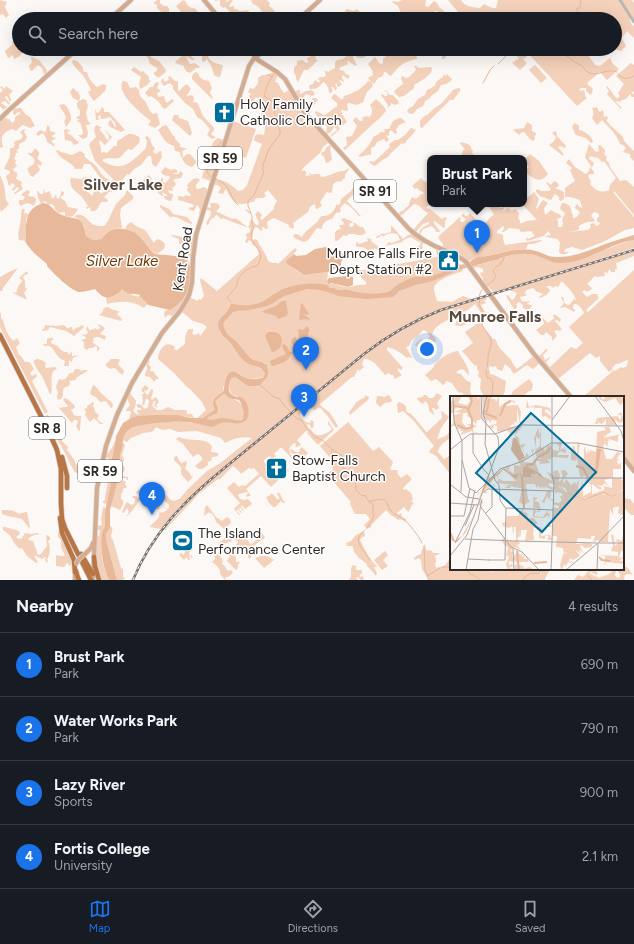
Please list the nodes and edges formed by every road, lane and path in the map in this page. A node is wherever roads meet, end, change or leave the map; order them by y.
1 (131, 0) edge
2 (204, 0) edge
3 (320, 0) edge
4 (118, 12) edge
5 (214, 12) edge
6 (306, 12) edge
7 (69, 56) edge
8 (256, 58) joint
9 (0, 119) edge
10 (0, 335) edge
11 (0, 340) edge
12 (570, 396) edge
13 (48, 430) junction
14 (624, 459) edge
15 (634, 470) edge
16 (67, 488) dead end
17 (60, 516) junction
18 (95, 539) junction
19 (94, 557) junction
20 (76, 568) junction
21 (92, 578) edge
22 (74, 580) edge
23 (80, 580) edge
24 (99, 580) edge

1 - 4 main road
2 - 5 main road
3 - 6 main road
7 - 9 main road
8 - 12 main road, SR 91
8 - 18 main road, Kent Road / SR 59
10 - 13 highway, SR 8
11 - 17 highway, SR 8
13 - 16 highway
13 - 21 highway, SR 8
14 - 15 main road
17 - 20 highway
17 - 21 highway, SR 8
18 - 19 main road, SR 59
18 - 20 main road, bridge
19 - 21 main road
19 - 24 highway
20 - 22 main road
20 - 23 highway

